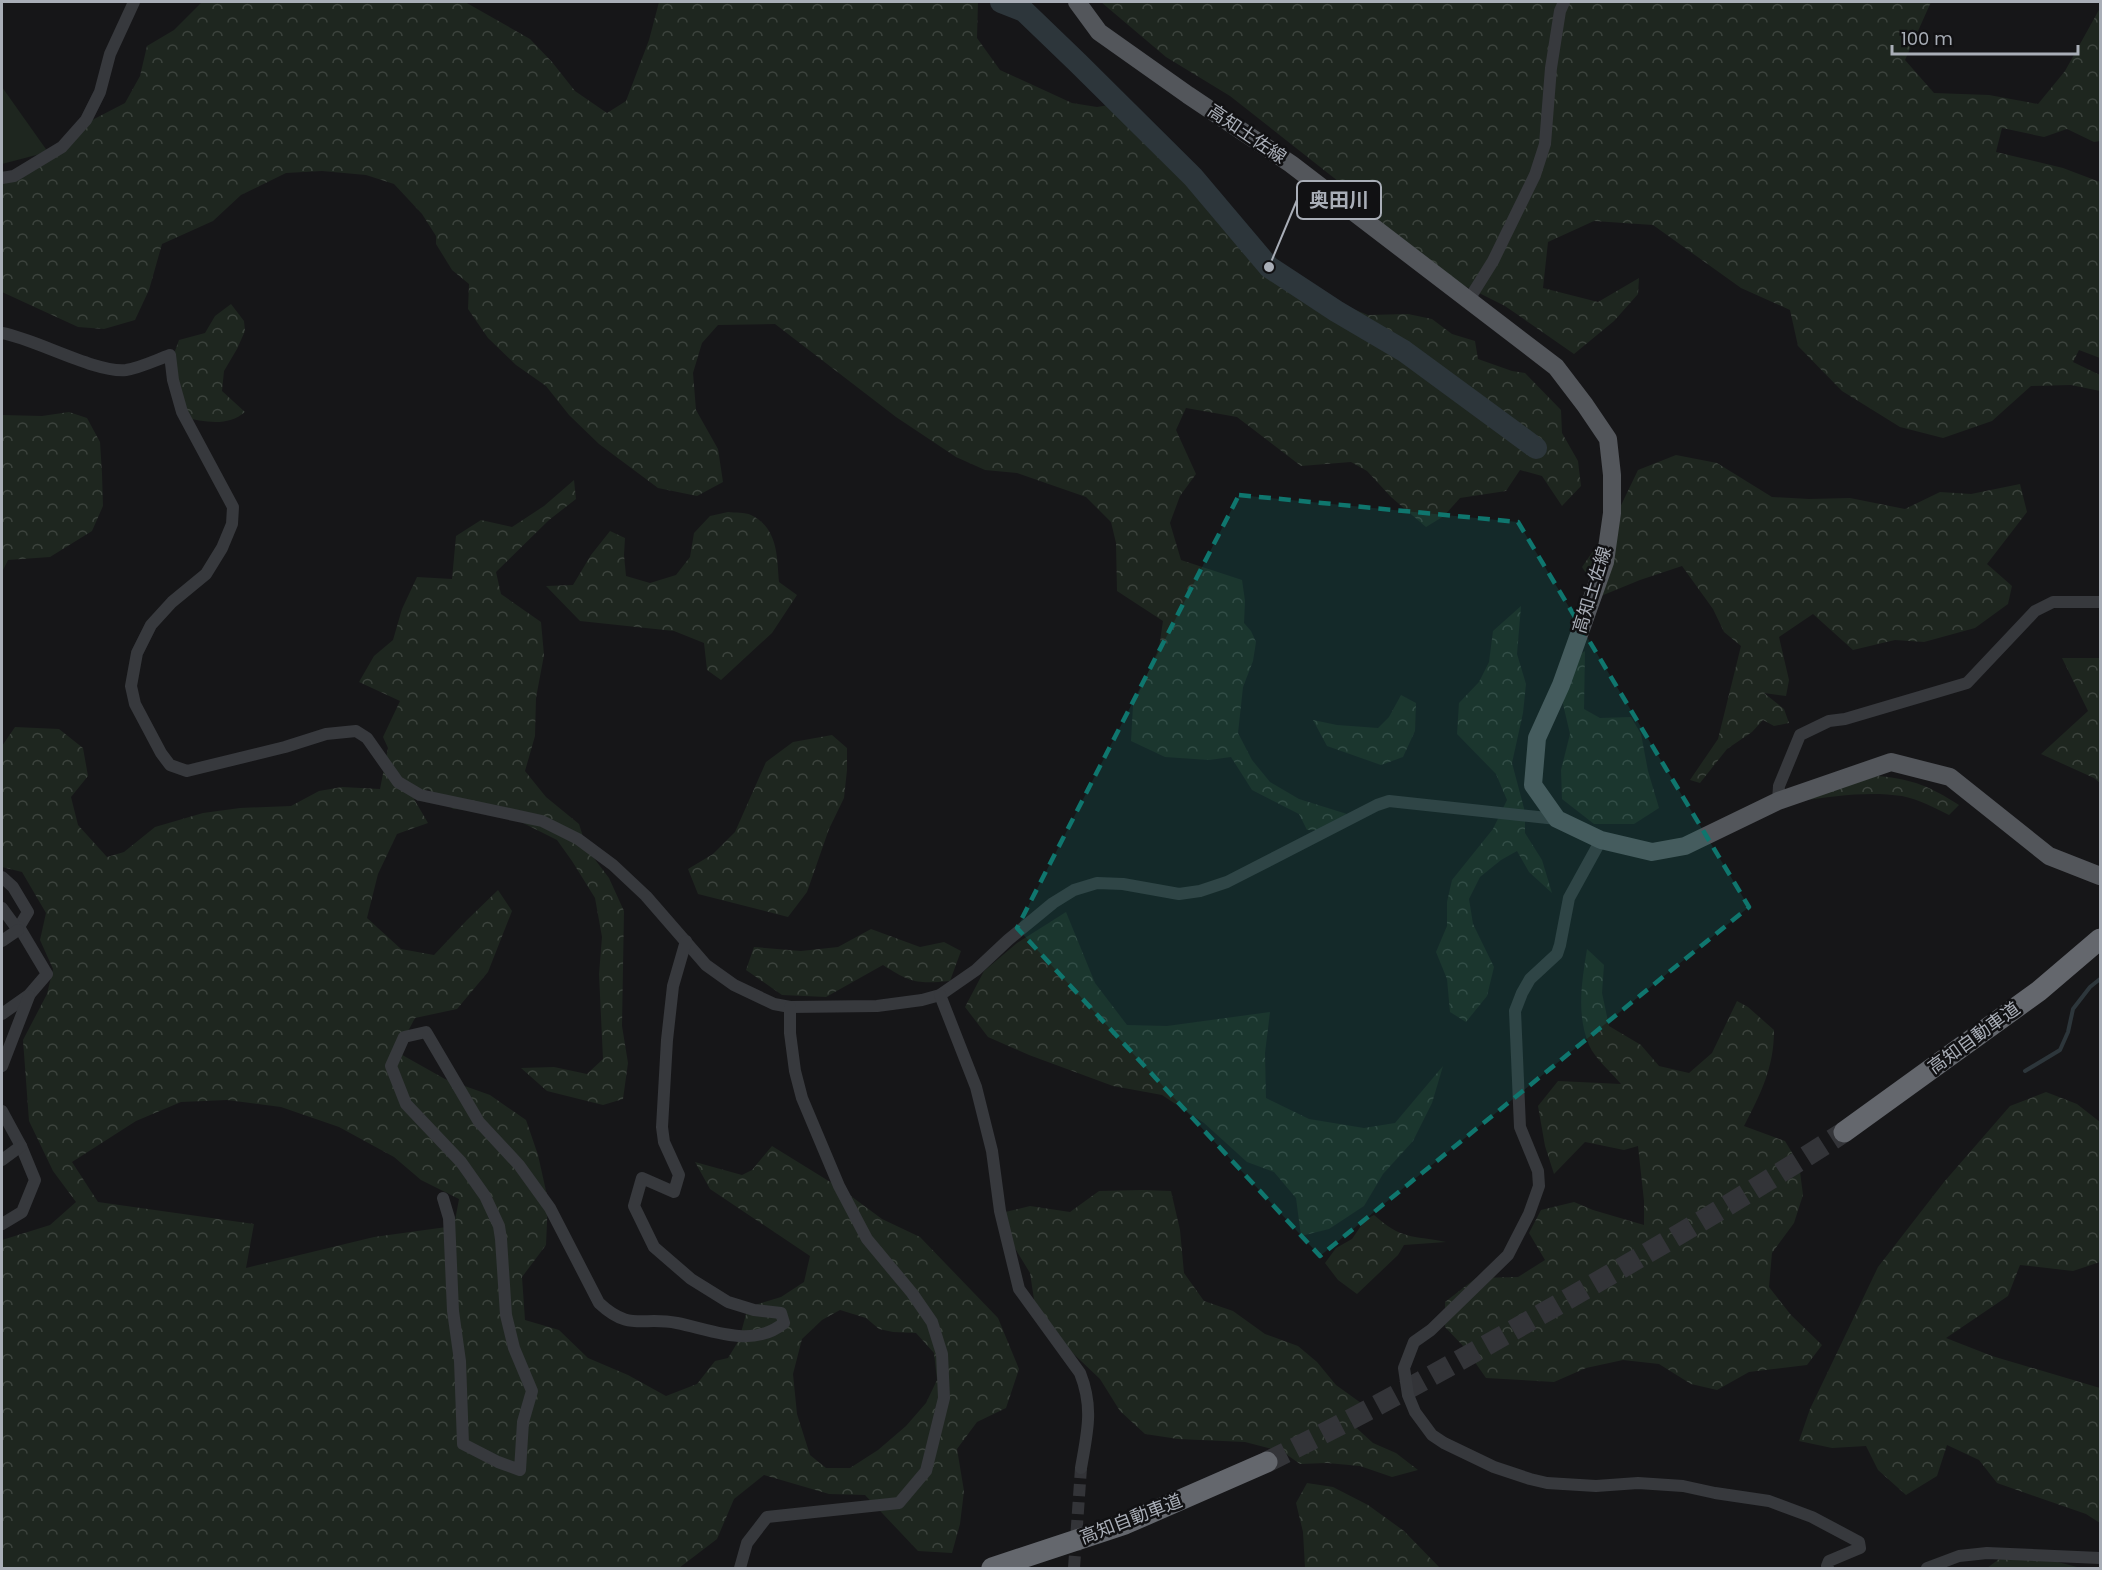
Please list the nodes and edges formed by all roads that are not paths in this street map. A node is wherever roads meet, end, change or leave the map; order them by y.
1 (134, 2) edge
2 (1077, 2) edge
3 (1564, 2) edge
4 (2, 178) edge
5 (1468, 301) junction
6 (2, 333) edge
7 (2100, 602) edge
8 (1778, 801) junction
9 (1557, 819) junction
10 (1601, 840) junction
11 (2100, 876) edge
12 (2, 877) edge
13 (2, 908) edge
14 (19, 928) junction
15 (2100, 939) edge
16 (2, 941) edge
17 (686, 941) junction
18 (29, 995) junction
19 (940, 995) junction
20 (790, 1007) junction
21 (2, 1014) edge
22 (2, 1065) edge
23 (2, 1110) edge
24 (1844, 1132) tunnel mouth
25 (21, 1146) junction
26 (2, 1160) edge
27 (443, 1198) dead end
28 (2, 1224) edge
29 (1267, 1462) tunnel mouth
30 (1081, 1468) tunnel mouth
31 (2100, 1558) edge
32 (740, 1569) edge
33 (992, 1569) edge
34 (1828, 1569) edge
35 (1927, 1569) edge

1 - 4 street
2 - 5 main road, 高知土佐線
3 - 5 street
5 - 9 main road, 高知土佐線
6 - 17 street
7 - 8 street
8 - 10 main road, 高知土佐線
8 - 11 main road, 高知土佐線
9 - 10 main road, 高知土佐線
9 - 19 street
10 - 34 street
12 - 14 street
13 - 14 street
14 - 16 street
14 - 18 street
15 - 24 highway, 高知自動車道
17 - 20 street
17 - 27 street
18 - 21 street
18 - 22 street
19 - 20 street
19 - 30 street
20 - 32 street
23 - 25 street
25 - 26 street
25 - 28 street
29 - 33 highway, 高知自動車道
31 - 35 street

